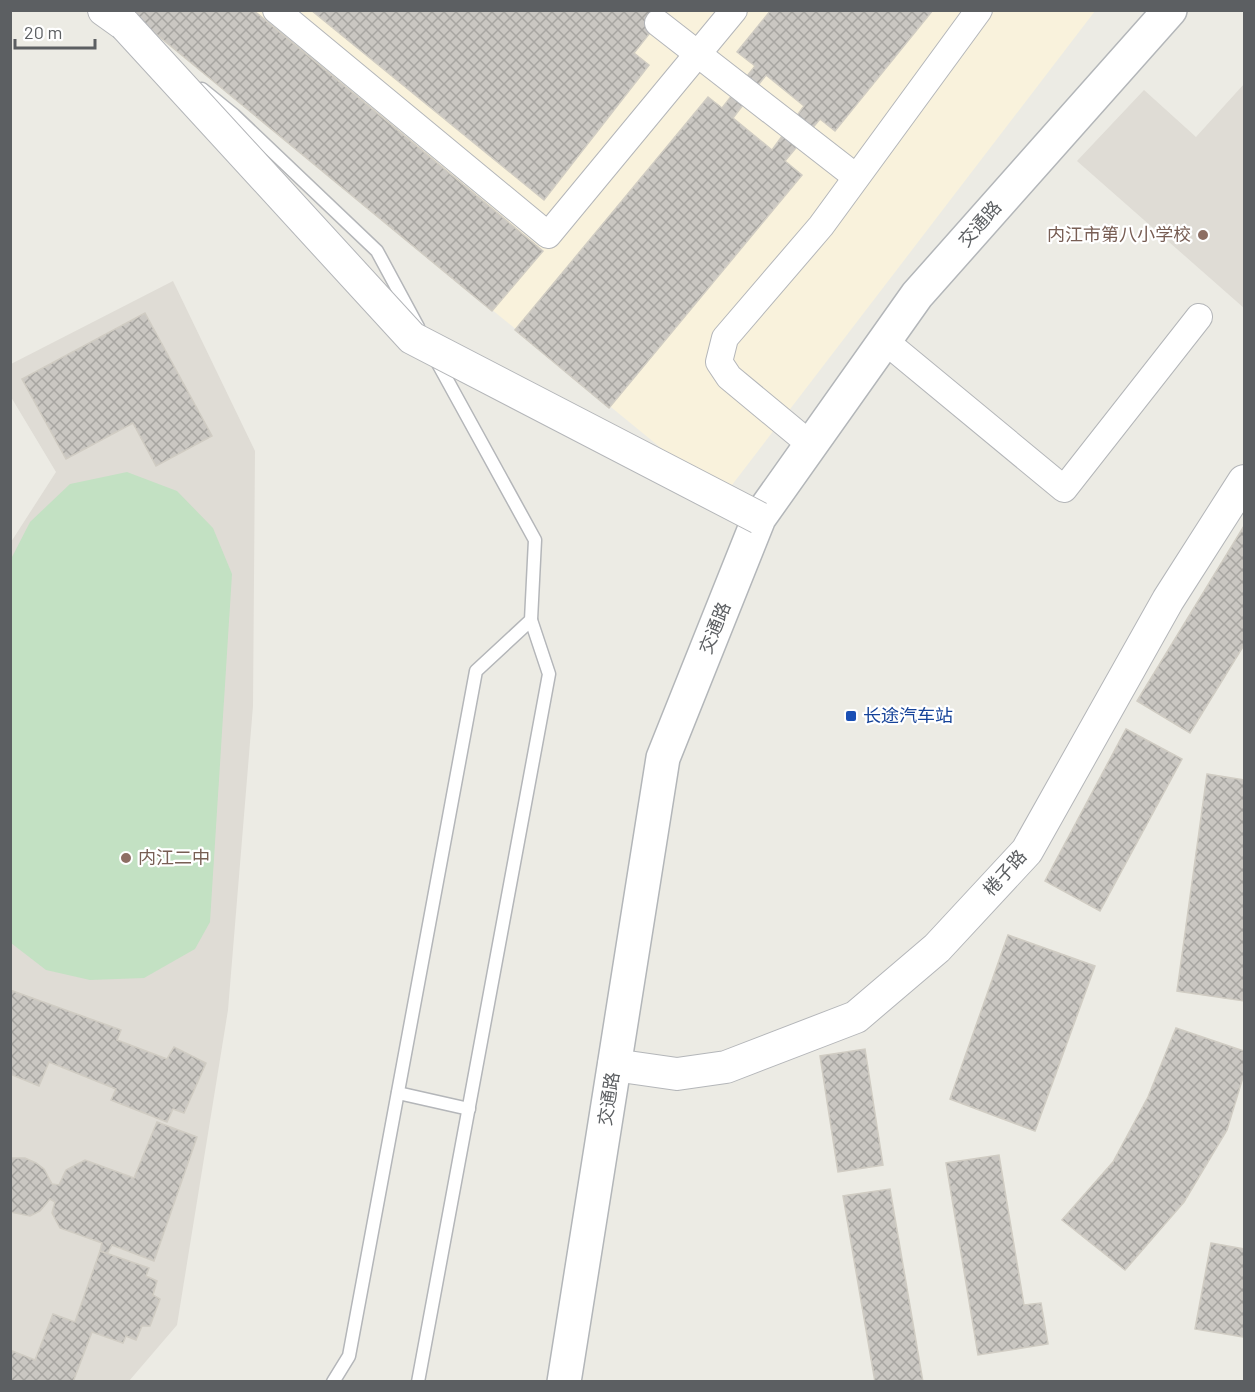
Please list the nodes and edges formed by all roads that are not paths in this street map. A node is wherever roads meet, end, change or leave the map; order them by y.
1 (276, 10) edge
2 (734, 10) edge
3 (979, 10) edge
4 (1170, 10) edge
5 (114, 18) edge
6 (658, 23) dead end
7 (699, 54) junction
8 (856, 177) junction
9 (1199, 317) dead end
10 (885, 342) junction
11 (811, 445) junction
12 (1245, 481) edge
13 (759, 518) junction
14 (531, 620) junction
15 (614, 1065) junction
16 (398, 1093) junction
17 (469, 1108) junction
18 (333, 1382) edge
19 (418, 1382) edge
20 (564, 1382) edge

1 - 7 street
2 - 7 street
3 - 8 street
4 - 10 main road, 交通路
5 - 13 street, bridge
5 - 14 lane
6 - 7 street
7 - 8 street
8 - 11 street
9 - 10 street
10 - 11 main road, 交通路
11 - 13 main road, 交通路
12 - 15 street, 棬子路
13 - 15 main road, 交通路
14 - 16 lane
14 - 17 lane
15 - 20 main road, 交通路
16 - 17 lane
16 - 18 lane
17 - 19 lane

